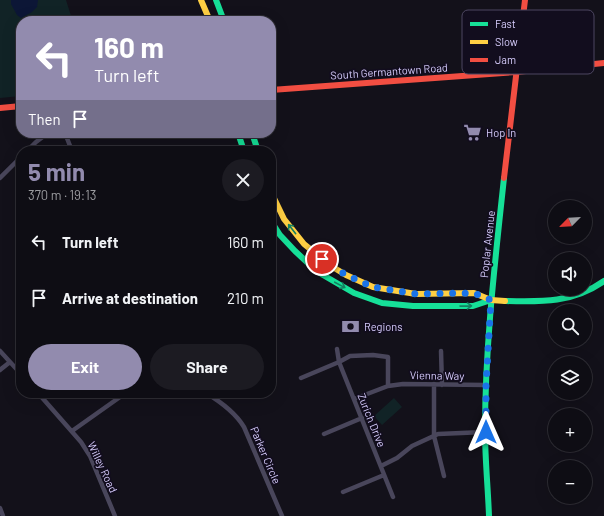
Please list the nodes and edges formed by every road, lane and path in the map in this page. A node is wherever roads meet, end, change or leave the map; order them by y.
1 (201, 0) edge
2 (216, 0) edge
3 (525, 0) edge
4 (524, 10) edge
5 (208, 16) edge
6 (222, 16) edge
7 (604, 63) edge
8 (594, 64) edge
9 (489, 74) edge
10 (516, 74) edge
11 (276, 90) edge
12 (16, 106) edge
13 (0, 108) edge
14 (41, 138) edge
15 (32, 146) edge
16 (16, 162) edge
17 (0, 178) edge
18 (276, 203) edge
19 (276, 229) edge
20 (604, 281) edge
21 (491, 300) junction
22 (337, 349) dead end
23 (0, 351) edge
24 (441, 351) dead end
25 (10, 362) junction
26 (339, 362) junction
27 (16, 369) edge
28 (0, 370) edge
29 (301, 378) dead end
30 (434, 384) junction
31 (442, 385) junction
32 (486, 385) junction
33 (388, 386) junction
34 (42, 398) edge
35 (119, 398) edge
36 (214, 398) edge
37 (354, 399) junction
38 (362, 418) junction
39 (72, 431) junction
40 (486, 432) junction
41 (324, 434) dead end
42 (434, 436) junction
43 (381, 466) junction
44 (384, 475) junction
45 (444, 476) dead end
46 (343, 492) dead end
47 (393, 497) dead end
48 (0, 508) edge
49 (3, 516) edge
50 (115, 516) edge
51 (282, 516) edge
52 (489, 516) edge

1 - 5 main road
2 - 6 main road
3 - 4 main road, Poplar Avenue
7 - 8 main road, South Germantown Road
9 - 11 main road, South Germantown Road
10 - 21 main road, Poplar Avenue
12 - 13 main road
14 - 15 street
16 - 17 street
21 -> 18 main road
19 -> 21 main road
20 - 21 main road
21 - 32 main road, Poplar Avenue
22 - 26 street, Zurich Drive
23 - 25 street
24 - 31 street
25 - 27 street
25 - 28 street
26 - 29 street
26 - 33 street
26 - 37 street, Zurich Drive
30 - 31 street, Vienna Way
30 - 33 street, Vienna Way
30 - 42 street
31 - 32 street, Vienna Way
32 - 40 main road, Poplar Avenue
33 - 37 street, Vienna Way
34 - 39 street, Willey Road
35 - 39 street
36 - 51 street, Parker Circle
37 - 38 street, Zurich Drive
38 - 41 street
38 - 43 street, Zurich Drive
39 - 50 street, Willey Road
40 - 42 street
40 - 52 main road, Poplar Avenue
42 - 43 street
42 - 45 street
43 - 44 street, Zurich Drive
44 - 46 street
44 - 47 street, Zurich Drive
48 - 49 street

